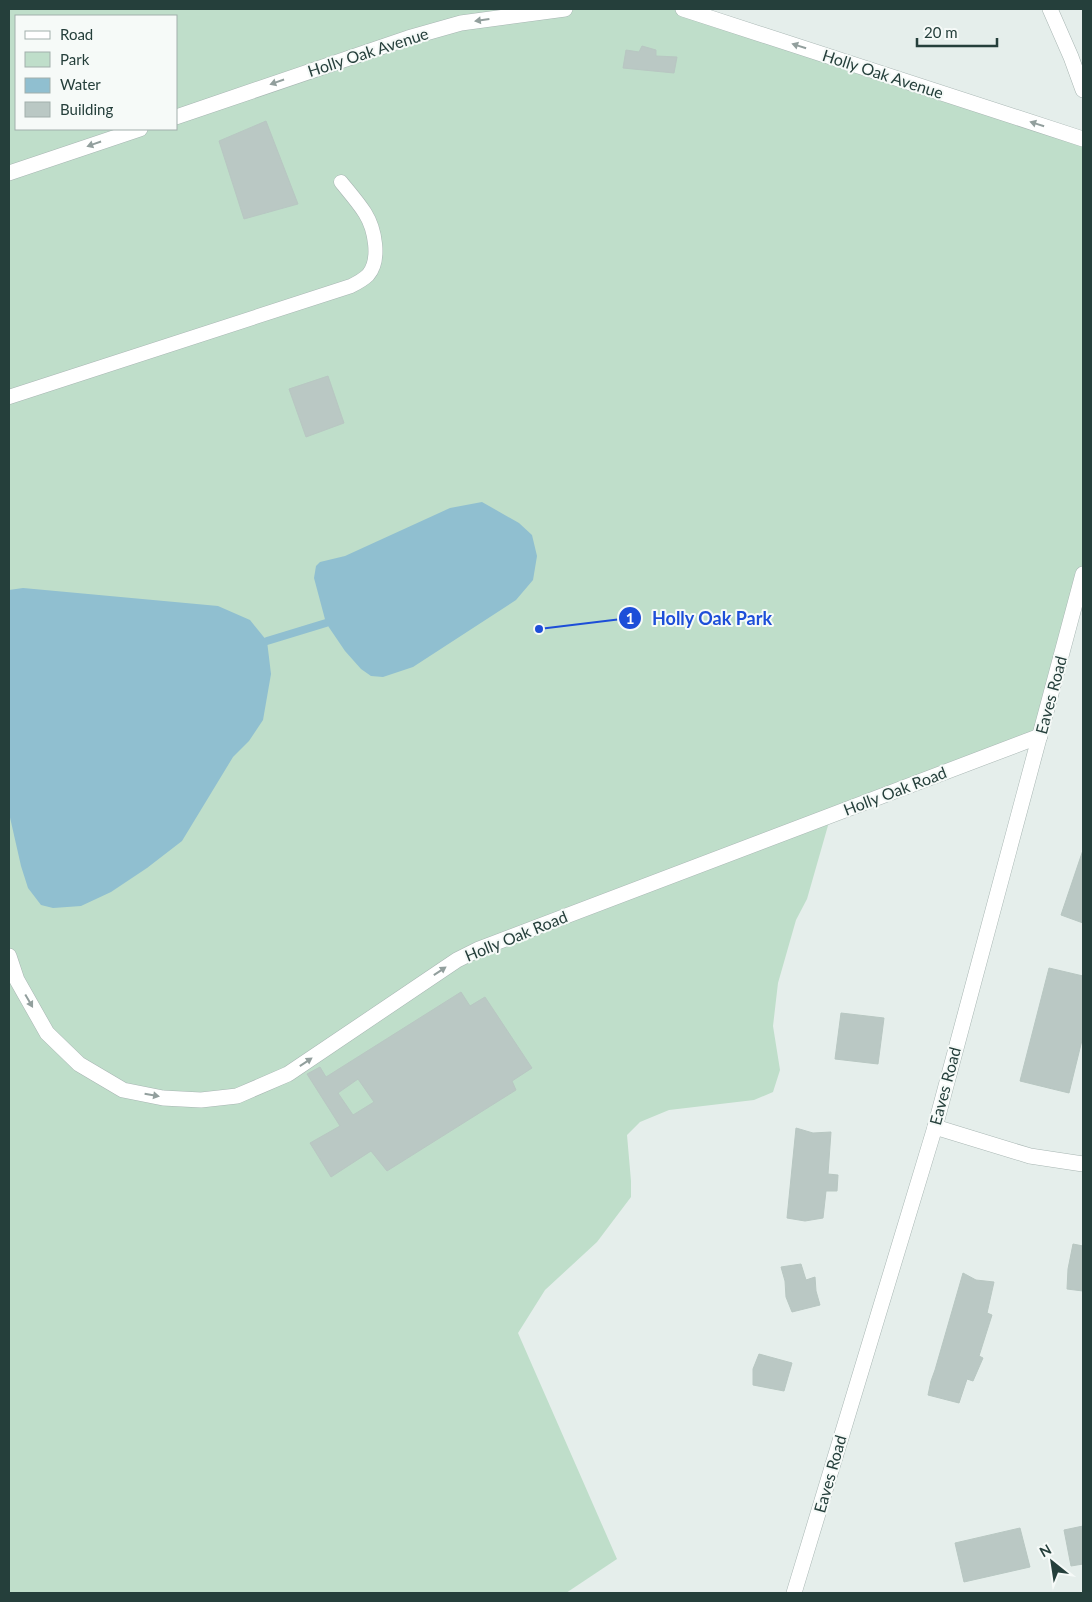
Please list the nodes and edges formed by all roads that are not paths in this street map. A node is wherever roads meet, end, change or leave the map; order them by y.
1 (565, 9) edge
2 (683, 9) edge
3 (1050, 9) edge
4 (1083, 90) edge
5 (178, 115) edge
6 (137, 130) edge
7 (1083, 139) edge
8 (9, 173) edge
9 (341, 182) dead end
10 (9, 397) edge
11 (1083, 574) edge
12 (1040, 736) junction
13 (9, 956) edge
14 (934, 1127) junction
15 (1083, 1164) edge
16 (794, 1593) edge

1 -> 5 street, Holly Oak Avenue
7 -> 2 street, Holly Oak Avenue
3 - 4 street
6 -> 8 street
9 - 10 lane
11 - 12 street, Eaves Road
13 -> 12 street, Holly Oak Road
12 - 14 street, Eaves Road
14 - 15 street
14 - 16 street, Eaves Road

